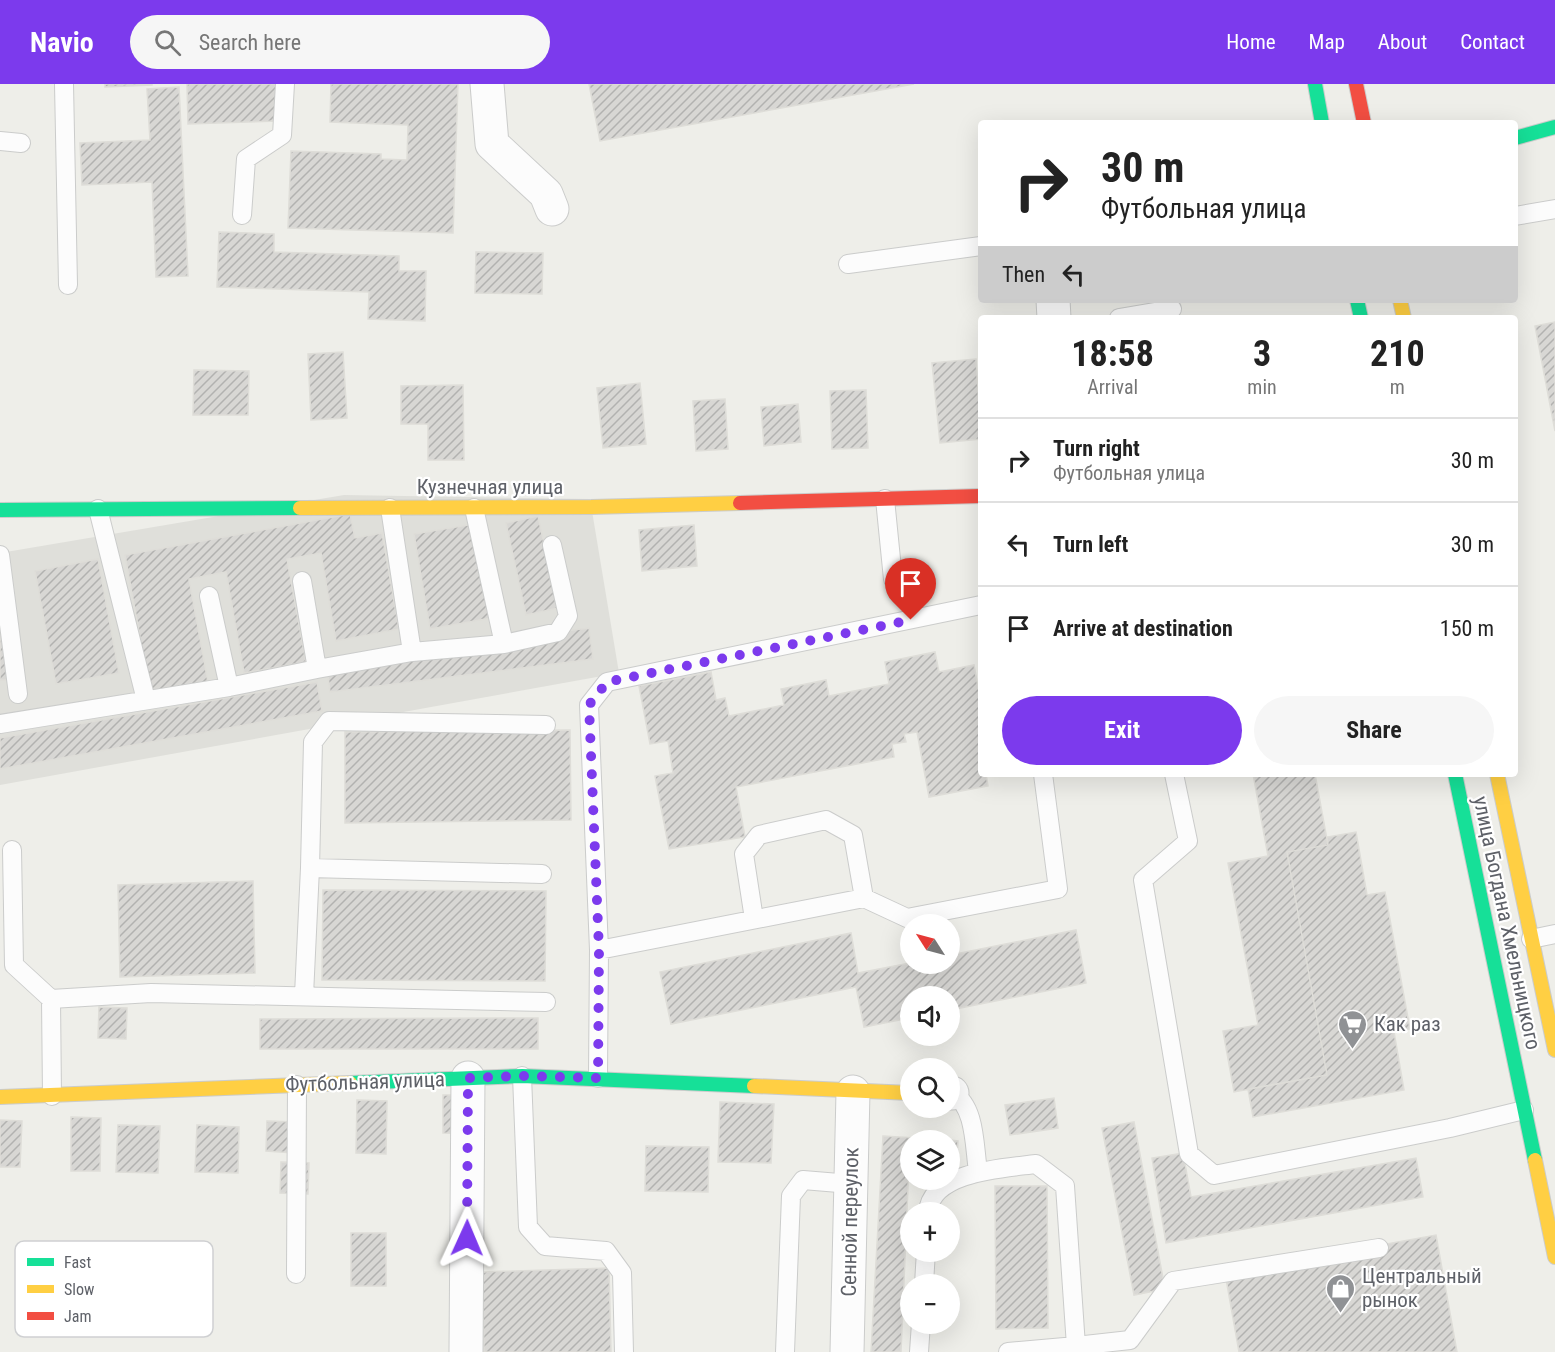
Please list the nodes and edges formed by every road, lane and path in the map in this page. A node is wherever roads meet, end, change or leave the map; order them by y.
1 (64, 84) edge
2 (285, 84) edge
3 (487, 84) edge
4 (1315, 84) edge
5 (1356, 84) edge
6 (1321, 120) edge
7 (1363, 120) edge
8 (1555, 127) edge
9 (1518, 137) edge
10 (0, 141) edge
11 (21, 143) dead end
12 (552, 209) dead end
13 (1555, 209) edge
14 (242, 215) dead end
15 (1518, 215) edge
16 (978, 246) edge
17 (848, 264) dead end
18 (68, 285) dead end
19 (1172, 309) dead end
20 (1137, 315) edge
21 (978, 496) edge
22 (885, 499) junction
23 (390, 508) junction
24 (474, 508) junction
25 (98, 509) junction
26 (0, 510) edge
27 (552, 545) dead end
28 (0, 555) edge
29 (893, 579) dead end
30 (302, 581) dead end
31 (209, 596) dead end
32 (978, 606) edge
33 (504, 644) junction
34 (412, 651) junction
35 (317, 669) junction
36 (229, 687) junction
37 (18, 694) dead end
38 (146, 700) junction
39 (0, 724) edge
40 (546, 725) dead end
41 (1043, 777) edge
42 (1175, 777) edge
43 (1456, 777) edge
44 (1498, 777) edge
45 (12, 850) dead end
46 (310, 868) junction
47 (542, 874) dead end
48 (864, 898) junction
49 (754, 919) junction
50 (1555, 934) edge
51 (1531, 939) junction
52 (599, 950) junction
53 (304, 995) junction
54 (51, 999) junction
55 (546, 1002) dead end
56 (1555, 1050) edge
57 (522, 1076) junction
58 (468, 1078) junction
59 (598, 1078) junction
60 (297, 1085) junction
61 (853, 1092) junction
62 (900, 1093) edge
63 (0, 1096) edge
64 (52, 1096) junction
65 (960, 1097) edge
66 (1524, 1110) junction
67 (978, 1171) junction
68 (851, 1184) junction
69 (930, 1202) edge
70 (1379, 1248) dead end
71 (1555, 1257) edge
72 (296, 1274) dead end
73 (920, 1334) edge
74 (1076, 1349) edge
75 (466, 1352) edge
76 (624, 1352) edge
77 (785, 1352) edge
78 (847, 1352) edge
79 (919, 1352) edge
80 (1008, 1352) edge

1 - 18 lane
2 - 14 lane
3 - 12 street
4 - 6 street
5 - 7 street
8 - 9 street
10 - 11 lane
13 - 15 lane
16 - 17 lane
19 - 20 lane
21 - 22 street, Кузнечная улица
22 - 24 street, Кузнечная улица
22 - 29 lane
23 - 24 street, Кузнечная улица
23 - 25 street, Кузнечная улица
23 - 34 lane
24 - 33 lane
25 - 26 street, Кузнечная улица
25 - 38 lane
27 - 33 lane
28 - 37 lane
30 - 35 lane
31 - 36 lane
32 - 52 lane
33 - 34 lane
34 - 35 lane
35 - 36 lane
36 - 38 lane
38 - 39 lane
40 - 46 lane
41 - 48 lane
42 - 66 lane
43 - 66 street, улица Богдана Хмельницкого
44 - 51 street, улица Богдана Хмельницкого
45 - 54 lane
46 - 47 lane
46 - 53 lane
48 - 49 lane
48 - 49 lane
49 - 52 lane
50 - 51 lane
51 - 56 street, улица Богдана Хмельницкого
52 - 59 lane
53 - 54 lane
53 - 55 lane
54 - 64 lane
57 - 58 street, Футбольная улица
57 - 59 street, Футбольная улица
57 - 76 lane
58 - 60 street, Футбольная улица
58 - 75 street
59 - 61 street, Футбольная улица
60 - 64 street, Футбольная улица
60 - 72 lane
61 - 62 street, Футбольная улица
61 - 68 street, Сенной переулок
63 - 64 street, Футбольная улица
65 - 67 lane
66 - 71 street, улица Богдана Хмельницкого
67 - 69 lane
67 - 74 lane
68 - 77 lane
68 - 78 street, Сенной переулок
70 - 74 lane
73 - 79 lane
74 - 80 lane

